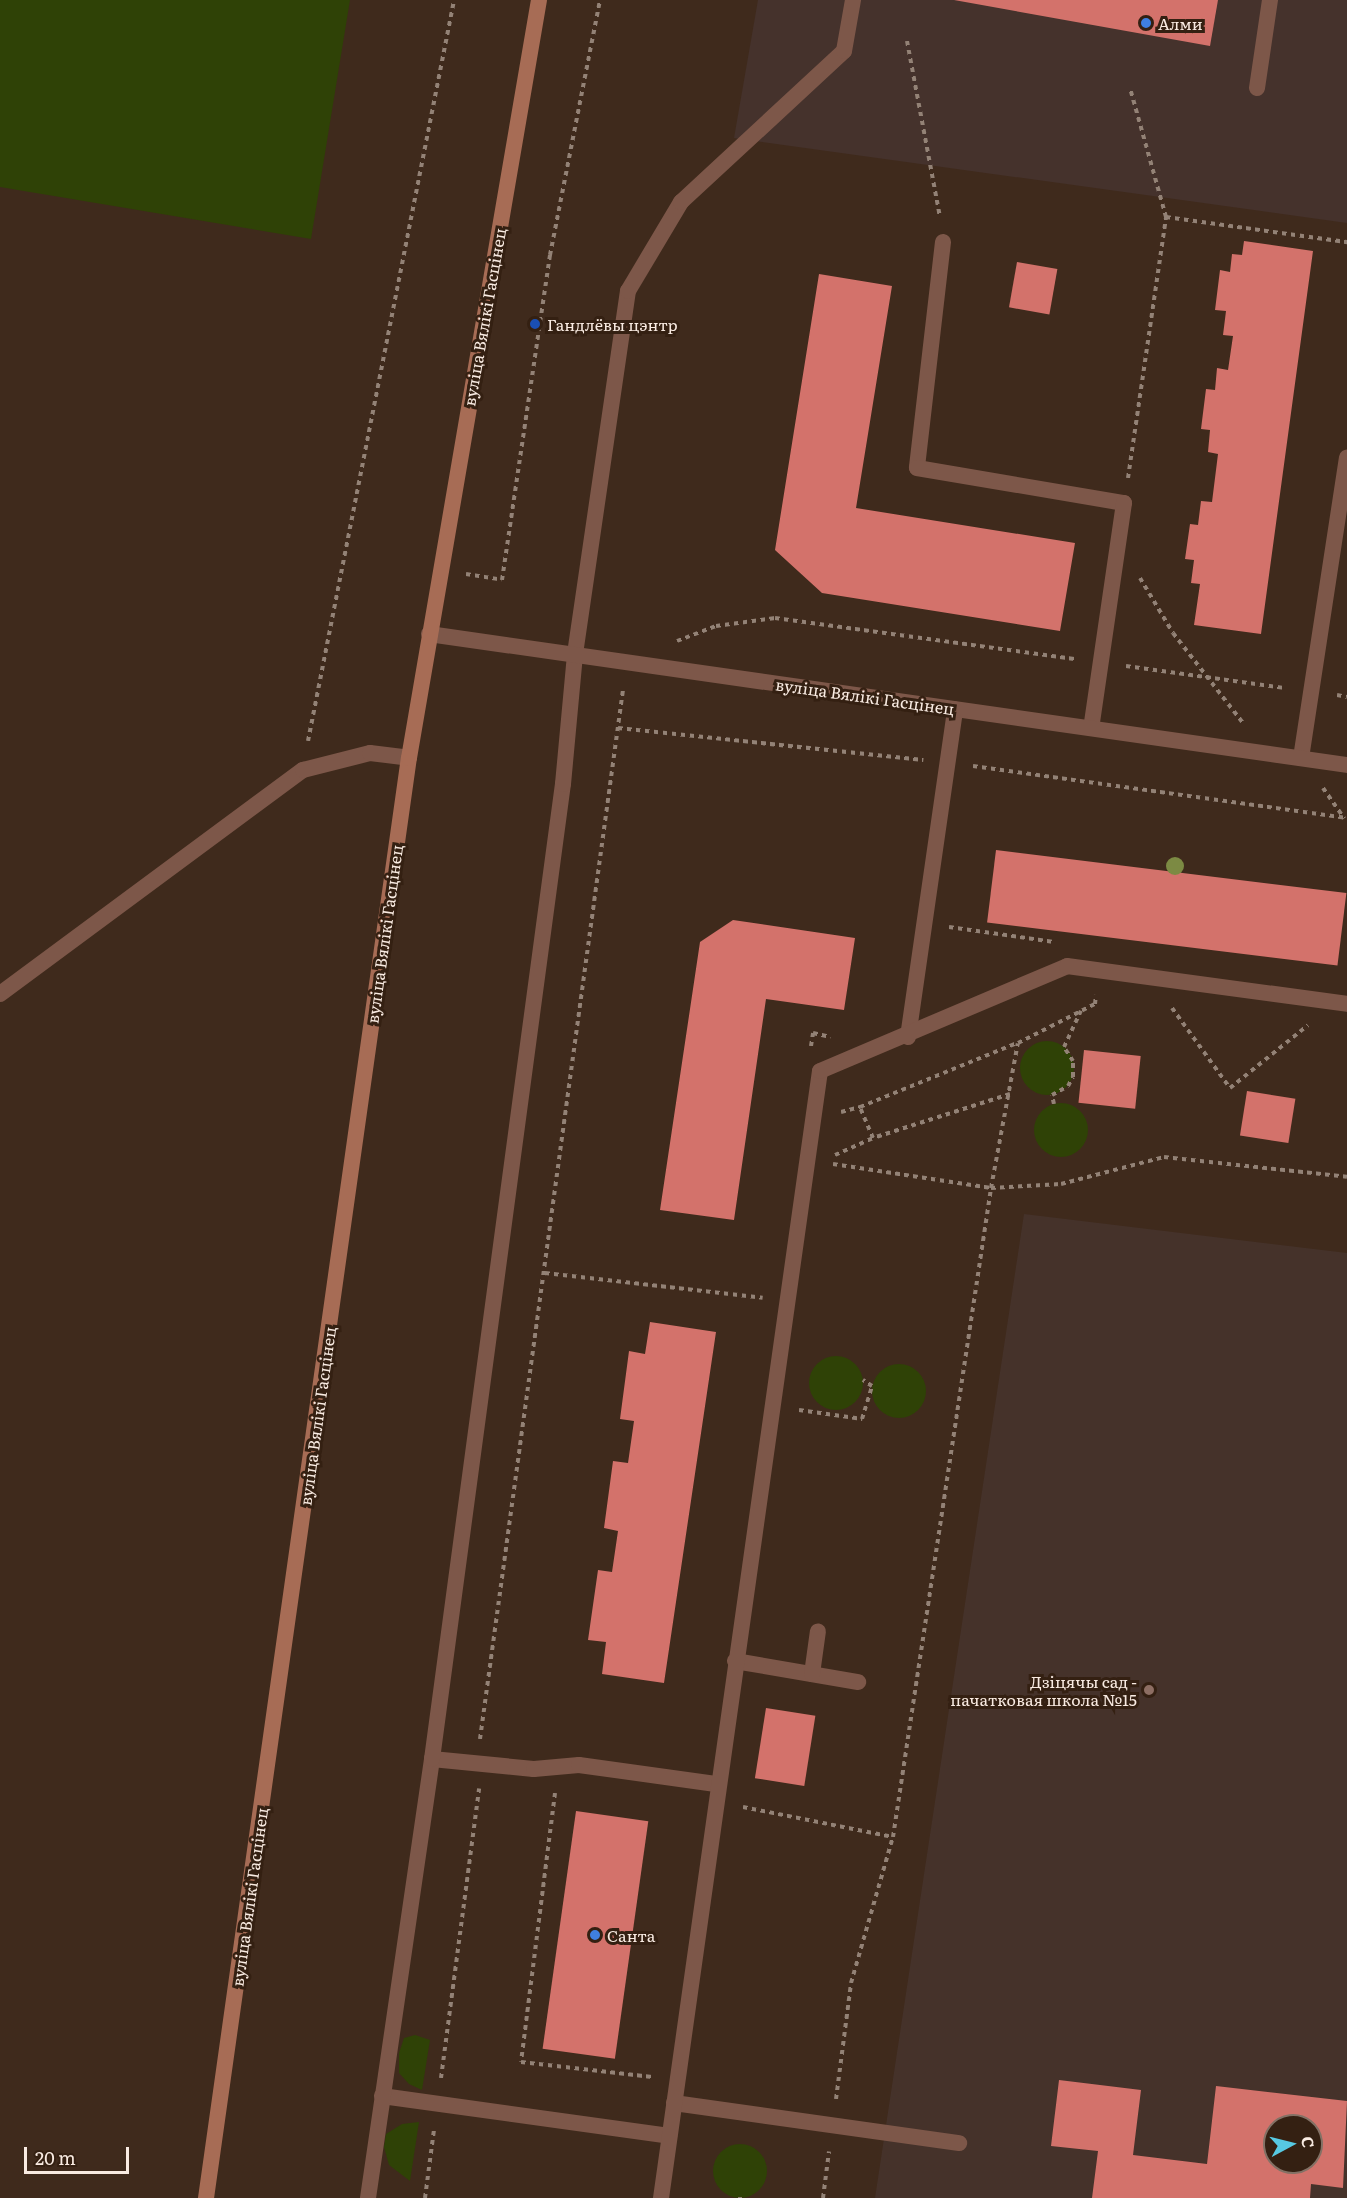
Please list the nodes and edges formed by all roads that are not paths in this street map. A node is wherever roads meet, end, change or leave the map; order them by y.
1 (539, 0) edge
2 (853, 0) edge
3 (1270, 0) edge
4 (1257, 88) dead end
5 (943, 242) road end
6 (1347, 458) edge
7 (429, 634) junction
8 (574, 654) junction
9 (955, 709) junction
10 (1091, 728) junction
11 (408, 758) junction
12 (1301, 758) junction
13 (1347, 765) edge
14 (0, 994) edge
15 (1339, 1003) edge
16 (908, 1037) junction
17 (818, 1631) dead end
18 (735, 1661) junction
19 (812, 1674) junction
20 (858, 1682) dead end
21 (432, 1759) junction
22 (715, 1792) junction
23 (382, 2096) junction
24 (675, 2103) junction
25 (669, 2136) junction
26 (958, 2143) dead end
27 (206, 2198) edge
28 (368, 2198) edge
29 (660, 2198) edge

1 - 7 main road, вуліца Вялікі Гасцінец
2 - 8 street
3 - 4 street
5 - 10 street
6 - 12 street
7 - 8 street, вуліца Вялікі Гасцінец
7 - 11 main road, вуліца Вялікі Гасцінец
8 - 9 street, вуліца Вялікі Гасцінец
8 - 21 street
9 - 10 street, вуліца Вялікі Гасцінец
9 - 16 street
10 - 12 street, вуліца Вялікі Гасцінец
11 - 14 street
11 - 27 main road, вуліца Вялікі Гасцінец
12 - 13 street, вуліца Вялікі Гасцінец
15 - 16 street
16 - 18 street
17 - 19 street
18 - 19 street
18 - 22 street
19 - 20 street
21 - 22 street
21 - 23 street
22 - 24 street
23 - 25 street
23 - 28 street
24 - 25 street
24 - 26 street
25 - 29 street

